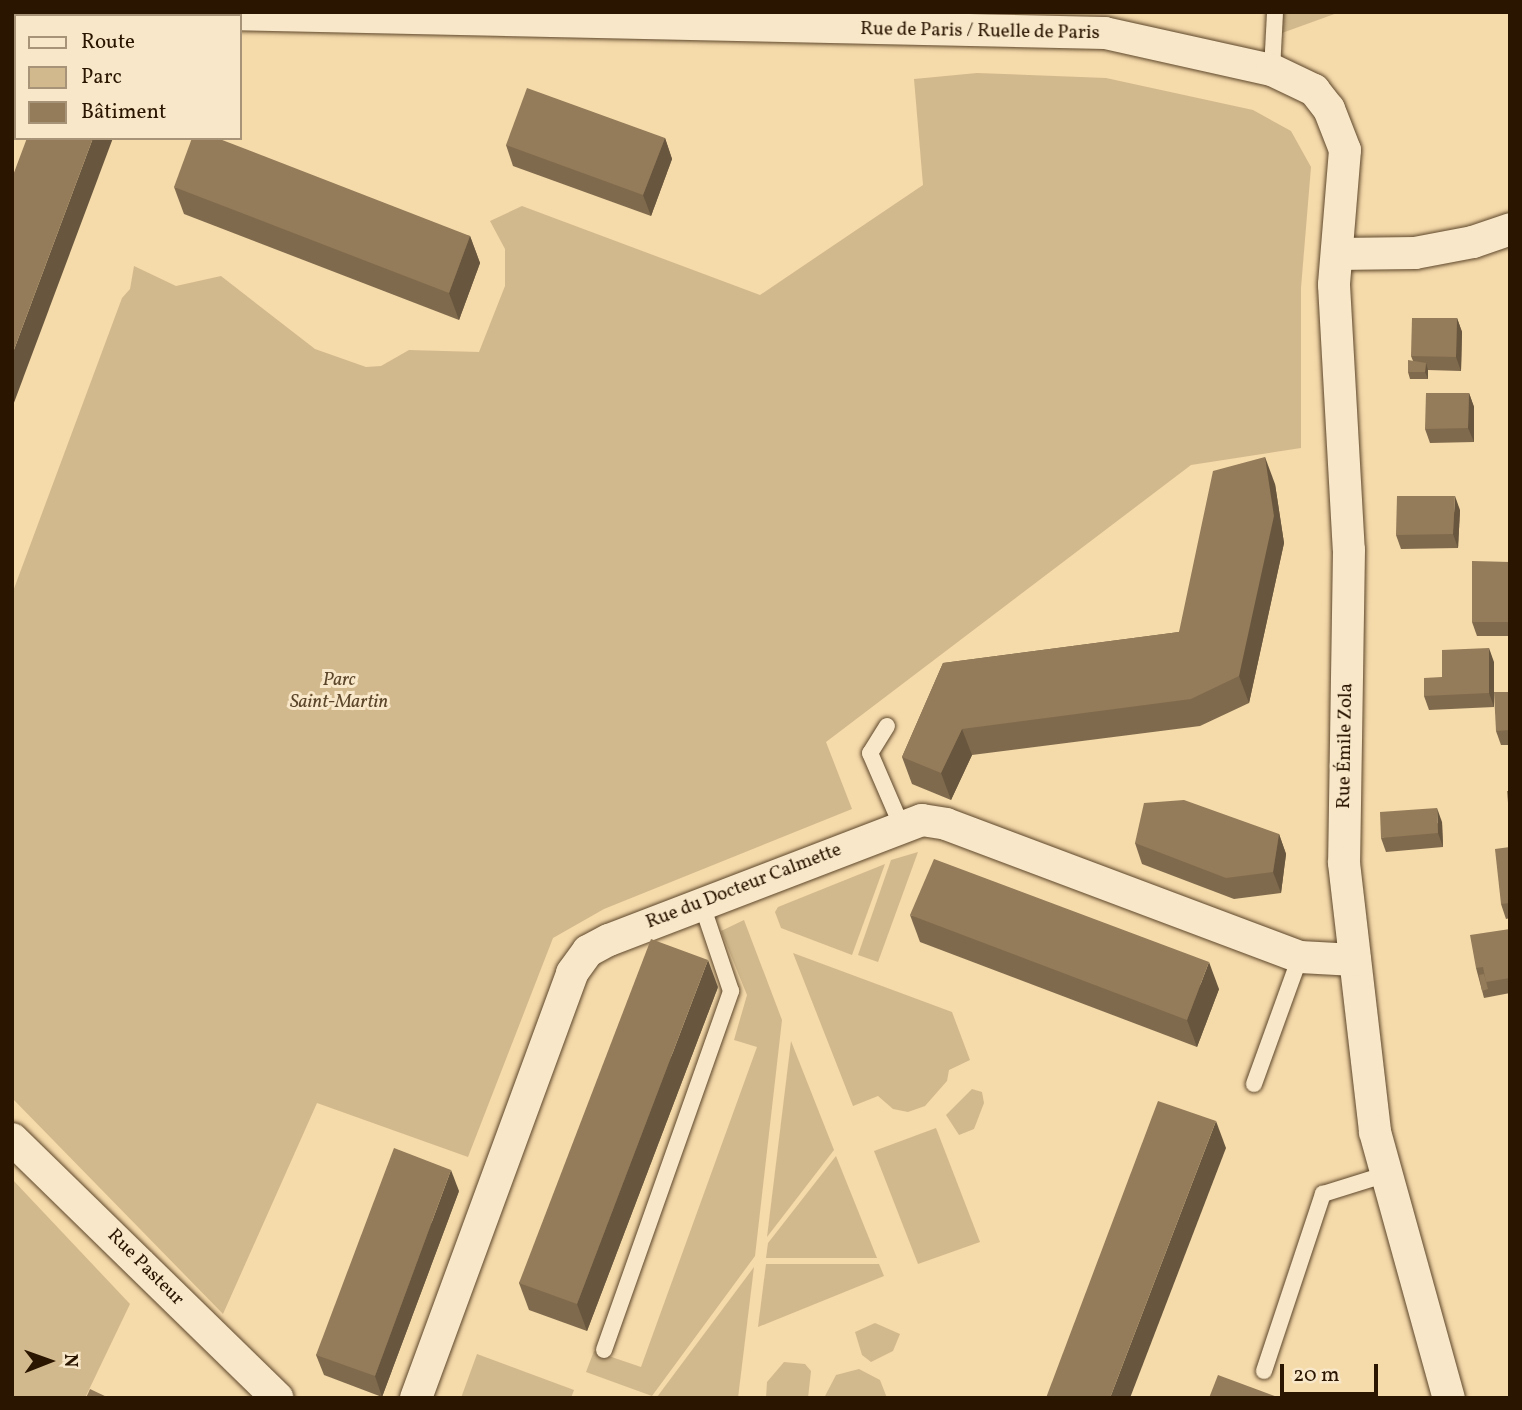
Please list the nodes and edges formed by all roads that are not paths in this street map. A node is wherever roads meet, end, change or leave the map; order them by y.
1 (25, 12) edge
2 (133, 12) edge
3 (1275, 12) edge
4 (12, 13) edge
5 (973, 22) edge
6 (1272, 71) junction
7 (1314, 90) joint
8 (1510, 229) edge
9 (1337, 254) junction
10 (887, 726) dead end
11 (902, 827) junction
12 (701, 902) junction
13 (1300, 957) junction
14 (1355, 960) junction
15 (1254, 1084) dead end
16 (12, 1139) edge
17 (1387, 1174) junction
18 (604, 1350) dead end
19 (1264, 1371) dead end
20 (277, 1398) edge
21 (416, 1398) edge
22 (1449, 1398) edge

1 - 4 street
2 - 5 street, Rue de Paris / Ruelle de Paris
3 - 6 lane
5 - 6 street, Rue de Paris / Ruelle de Paris
6 - 7 street, Rue de Paris / Ruelle de Paris
7 - 9 street, Rue Émile Zola
8 - 9 street
9 - 14 street, Rue Émile Zola
10 - 11 lane
11 - 12 street, Rue du Docteur Calmette
11 - 13 street, Rue du Docteur Calmette
12 - 18 lane
12 - 21 street, Rue du Docteur Calmette
13 - 14 street, Rue du Docteur Calmette
13 - 15 lane
14 - 17 street, Rue Émile Zola
16 - 20 street, Rue Pasteur
17 - 19 lane
17 - 22 street, Rue Émile Zola

